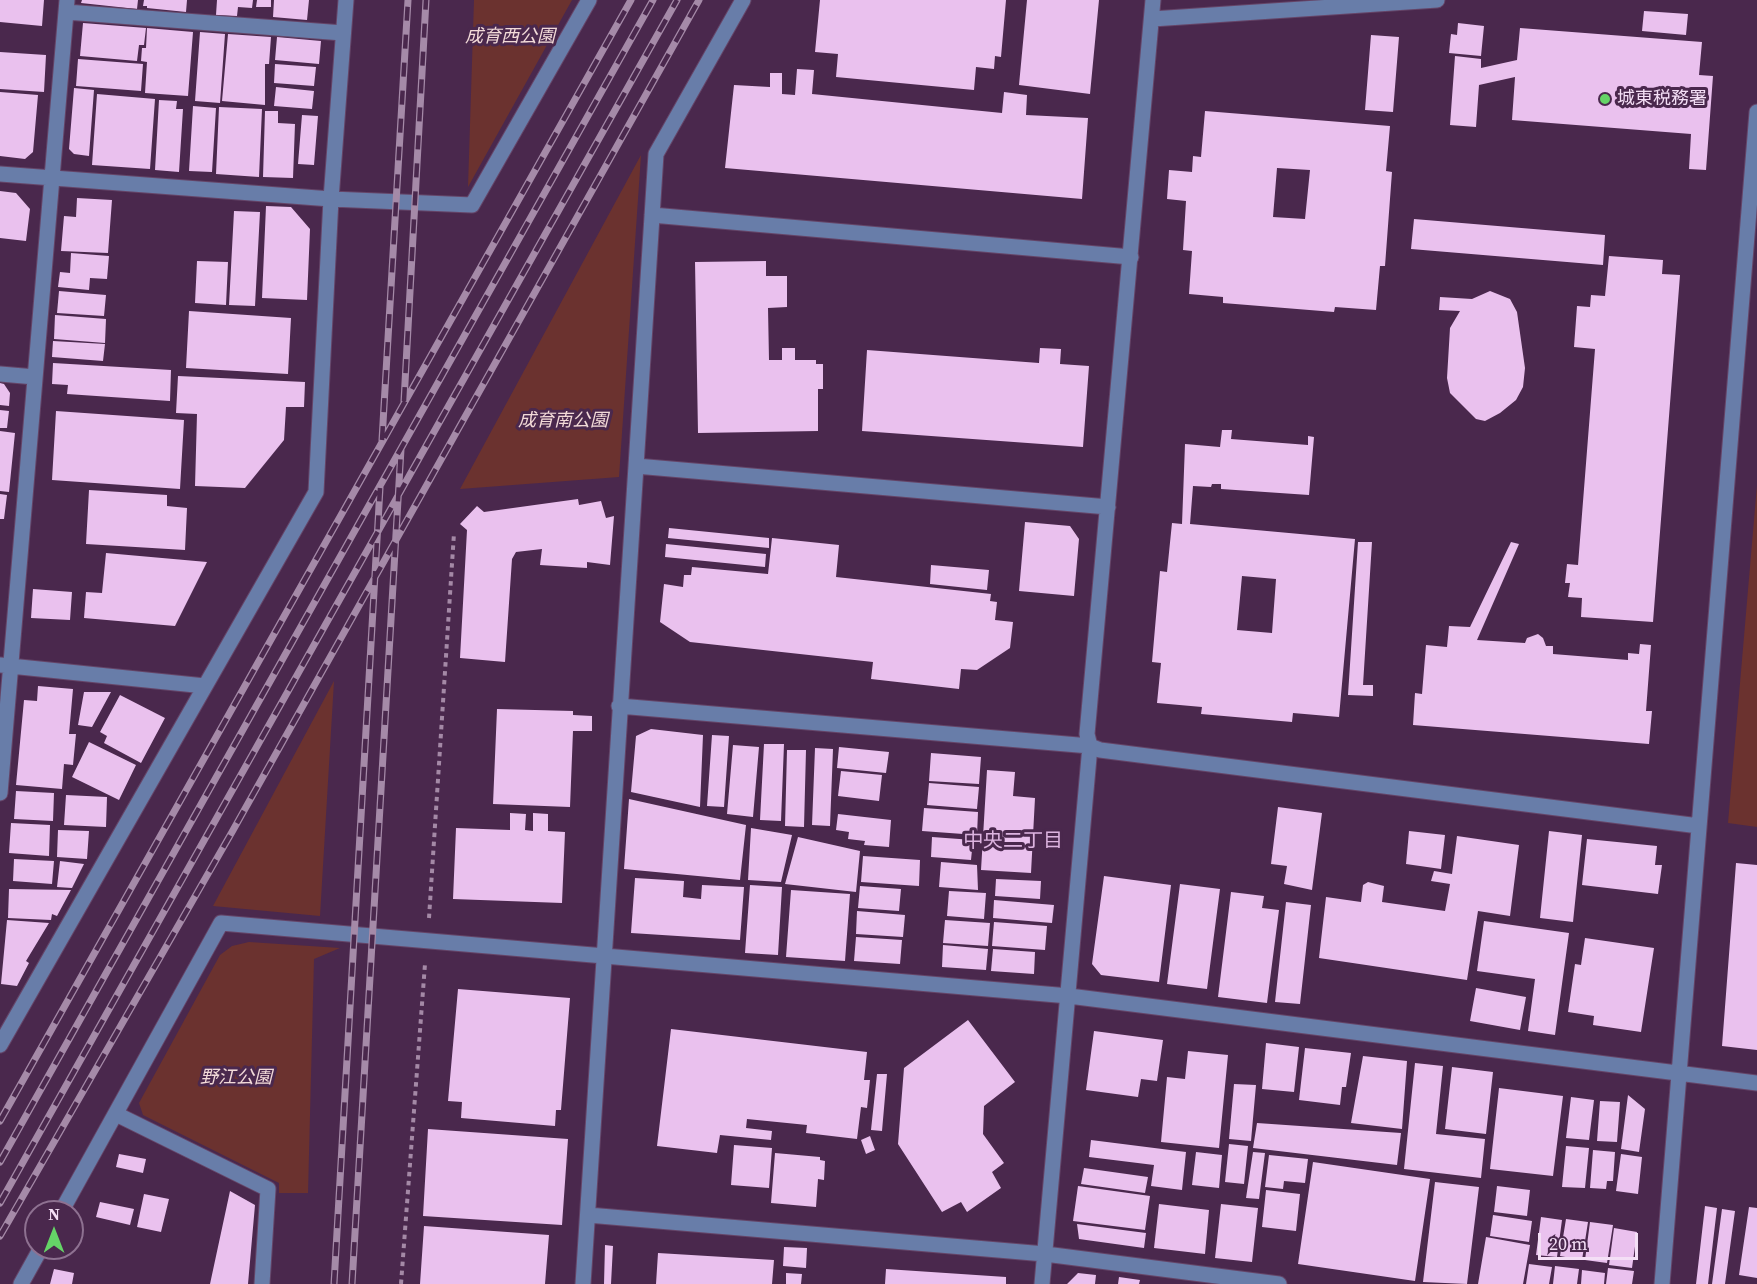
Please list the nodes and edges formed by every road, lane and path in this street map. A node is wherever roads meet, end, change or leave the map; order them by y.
1 (346, 0) edge
2 (589, 0) edge
3 (743, 0) edge
4 (1153, 0) edge
5 (1437, 0) edge
6 (67, 6) edge
7 (1152, 19) junction
8 (344, 33) junction
9 (1757, 112) edge
10 (0, 174) edge
11 (52, 180) junction
12 (331, 200) junction
13 (652, 215) junction
14 (1131, 257) junction
15 (0, 374) edge
16 (35, 377) junction
17 (636, 466) junction
18 (1108, 507) junction
19 (454, 533) dead end
20 (5, 666) edge
21 (205, 686) junction
22 (619, 706) junction
23 (1090, 746) junction
24 (0, 793) edge
25 (1699, 826) junction
26 (427, 940) junction
27 (605, 956) junction
28 (1069, 996) junction
29 (0, 1045) edge
30 (1679, 1075) junction
31 (1757, 1083) edge
32 (116, 1114) junction
33 (68, 1200) edge
34 (588, 1215) junction
35 (1045, 1254) junction
36 (34, 1260) edge
37 (21, 1284) edge
38 (262, 1284) edge
39 (401, 1284) edge
40 (583, 1284) edge
41 (1042, 1284) edge
42 (1279, 1284) edge
43 (1662, 1284) edge

1 - 8 street
2 - 12 street
3 - 13 street
4 - 7 street
5 - 7 street
6 - 8 street
6 - 11 street
7 - 14 street
8 - 12 street
9 - 25 street
10 - 11 street
11 - 12 street
11 - 16 street
12 - 21 street
13 - 14 street
13 - 17 street
14 - 18 street
15 - 16 street
16 - 20 street
17 - 18 street
17 - 22 street
18 - 23 street
19 - 26 path
20 - 21 street
20 - 24 street
21 - 29 street
22 - 23 street
22 - 27 street
23 - 25 street
23 - 28 street
25 - 30 street
26 - 27 street
26 - 32 street
26 - 39 path
27 - 28 street
27 - 34 street
28 - 30 street
28 - 35 street
30 - 31 street
30 - 43 street
32 - 33 street
32 - 38 street
34 - 35 street
34 - 40 street
35 - 41 street
35 - 42 street
36 - 37 street

